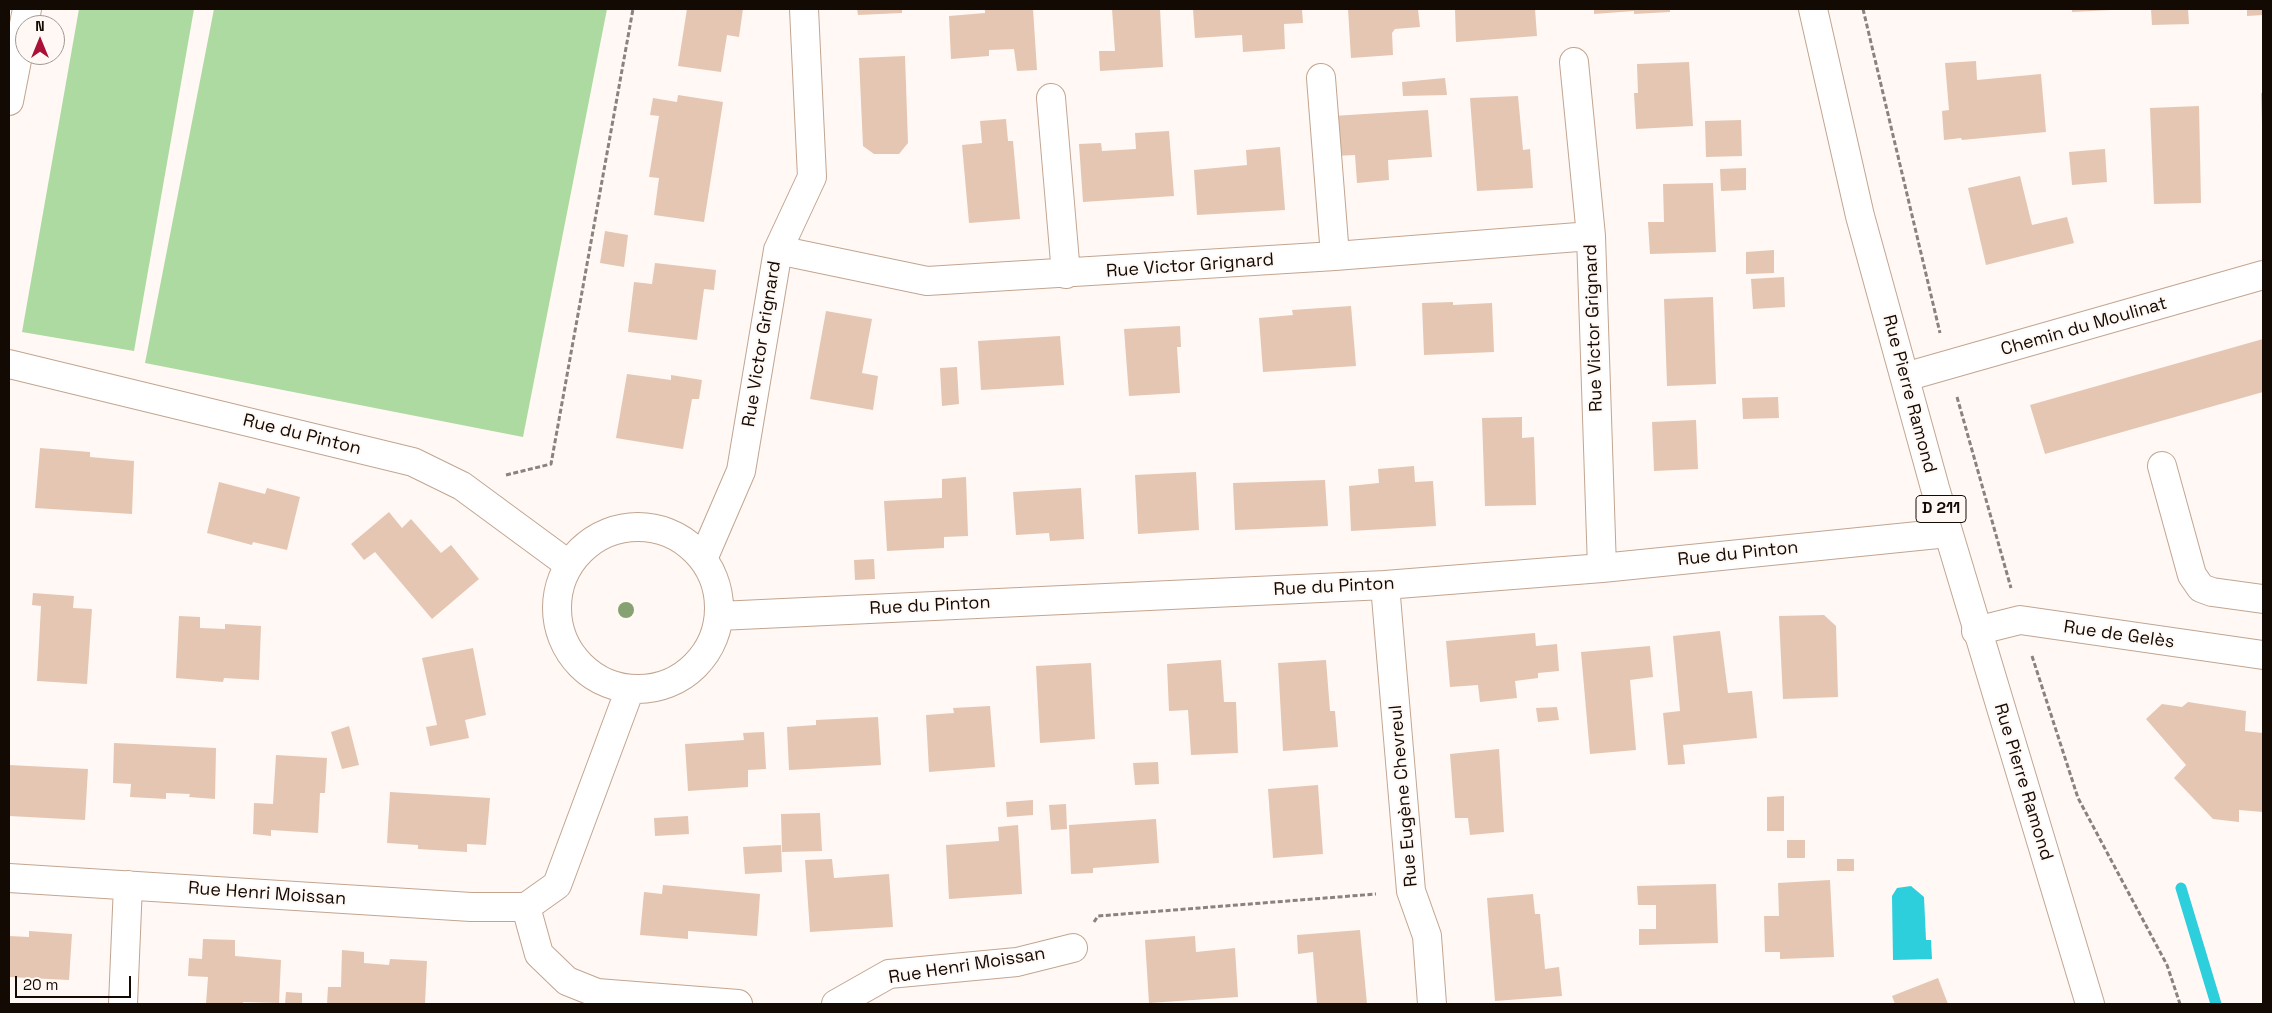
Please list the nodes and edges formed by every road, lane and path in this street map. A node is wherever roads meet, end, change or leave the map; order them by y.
1 (27, 9) edge
2 (633, 9) edge
3 (804, 9) edge
4 (1813, 9) edge
5 (1863, 9) edge
6 (1574, 62) dead end
7 (1321, 78) dead end
8 (1051, 98) dead end
9 (9, 101) edge
10 (1591, 236) junction
11 (778, 250) junction
12 (1334, 256) junction
13 (1066, 274) junction
14 (2263, 275) edge
15 (9, 364) edge
16 (1948, 366) junction
17 (1904, 377) junction
18 (2162, 466) dead end
19 (462, 486) junction
20 (1948, 533) junction
21 (703, 559) junction
22 (568, 564) junction
23 (1602, 568) junction
24 (1385, 585) junction
25 (2263, 599) edge
26 (719, 616) junction
27 (2020, 620) junction
28 (1976, 631) junction
29 (2263, 655) edge
30 (630, 689) junction
31 (9, 878) edge
32 (128, 885) junction
33 (1412, 891) junction
34 (526, 907) junction
35 (1073, 948) joint
36 (123, 1004) edge
37 (738, 1004) edge
38 (836, 1004) edge
39 (1432, 1004) edge
40 (2090, 1004) edge
41 (2180, 1004) edge

1 - 9 street
2 - 19 path
3 - 11 street
4 - 17 street, Rue Pierre Ramond / D 211
5 - 16 path
6 - 10 street
7 - 12 street
8 - 13 street
10 - 12 street, Rue Victor Grignard
10 - 23 street, Rue Victor Grignard
11 - 13 street, Rue Victor Grignard
11 - 21 street, Rue Victor Grignard
12 - 13 street, Rue Victor Grignard
14 - 16 street, Chemin du Moulinat
15 - 19 street, Rue du Pinton
16 - 17 street, Chemin du Moulinat
16 - 27 path
17 - 20 street, Rue Pierre Ramond / D 211
18 - 25 street
19 - 22 street, Rue du Pinton
20 - 23 street, Rue du Pinton
20 - 28 street, Rue Pierre Ramond / D 211
21 - 22 street
21 - 26 street
22 - 30 street
23 - 24 street, Rue du Pinton
24 - 26 street, Rue du Pinton
24 - 33 street, Rue Eugène Chevreul
26 - 30 street
27 - 28 street, Rue de Gelès
27 - 29 street, Rue de Gelès
27 - 41 path
28 - 40 street, Rue Pierre Ramond / D 211
30 - 34 street
31 - 32 street, Rue Henri Moissan
32 - 34 street, Rue Henri Moissan
32 - 36 street
33 - 35 path
33 - 39 street, Rue Eugène Chevreul
34 - 37 street
35 - 38 street, Rue Henri Moissan

